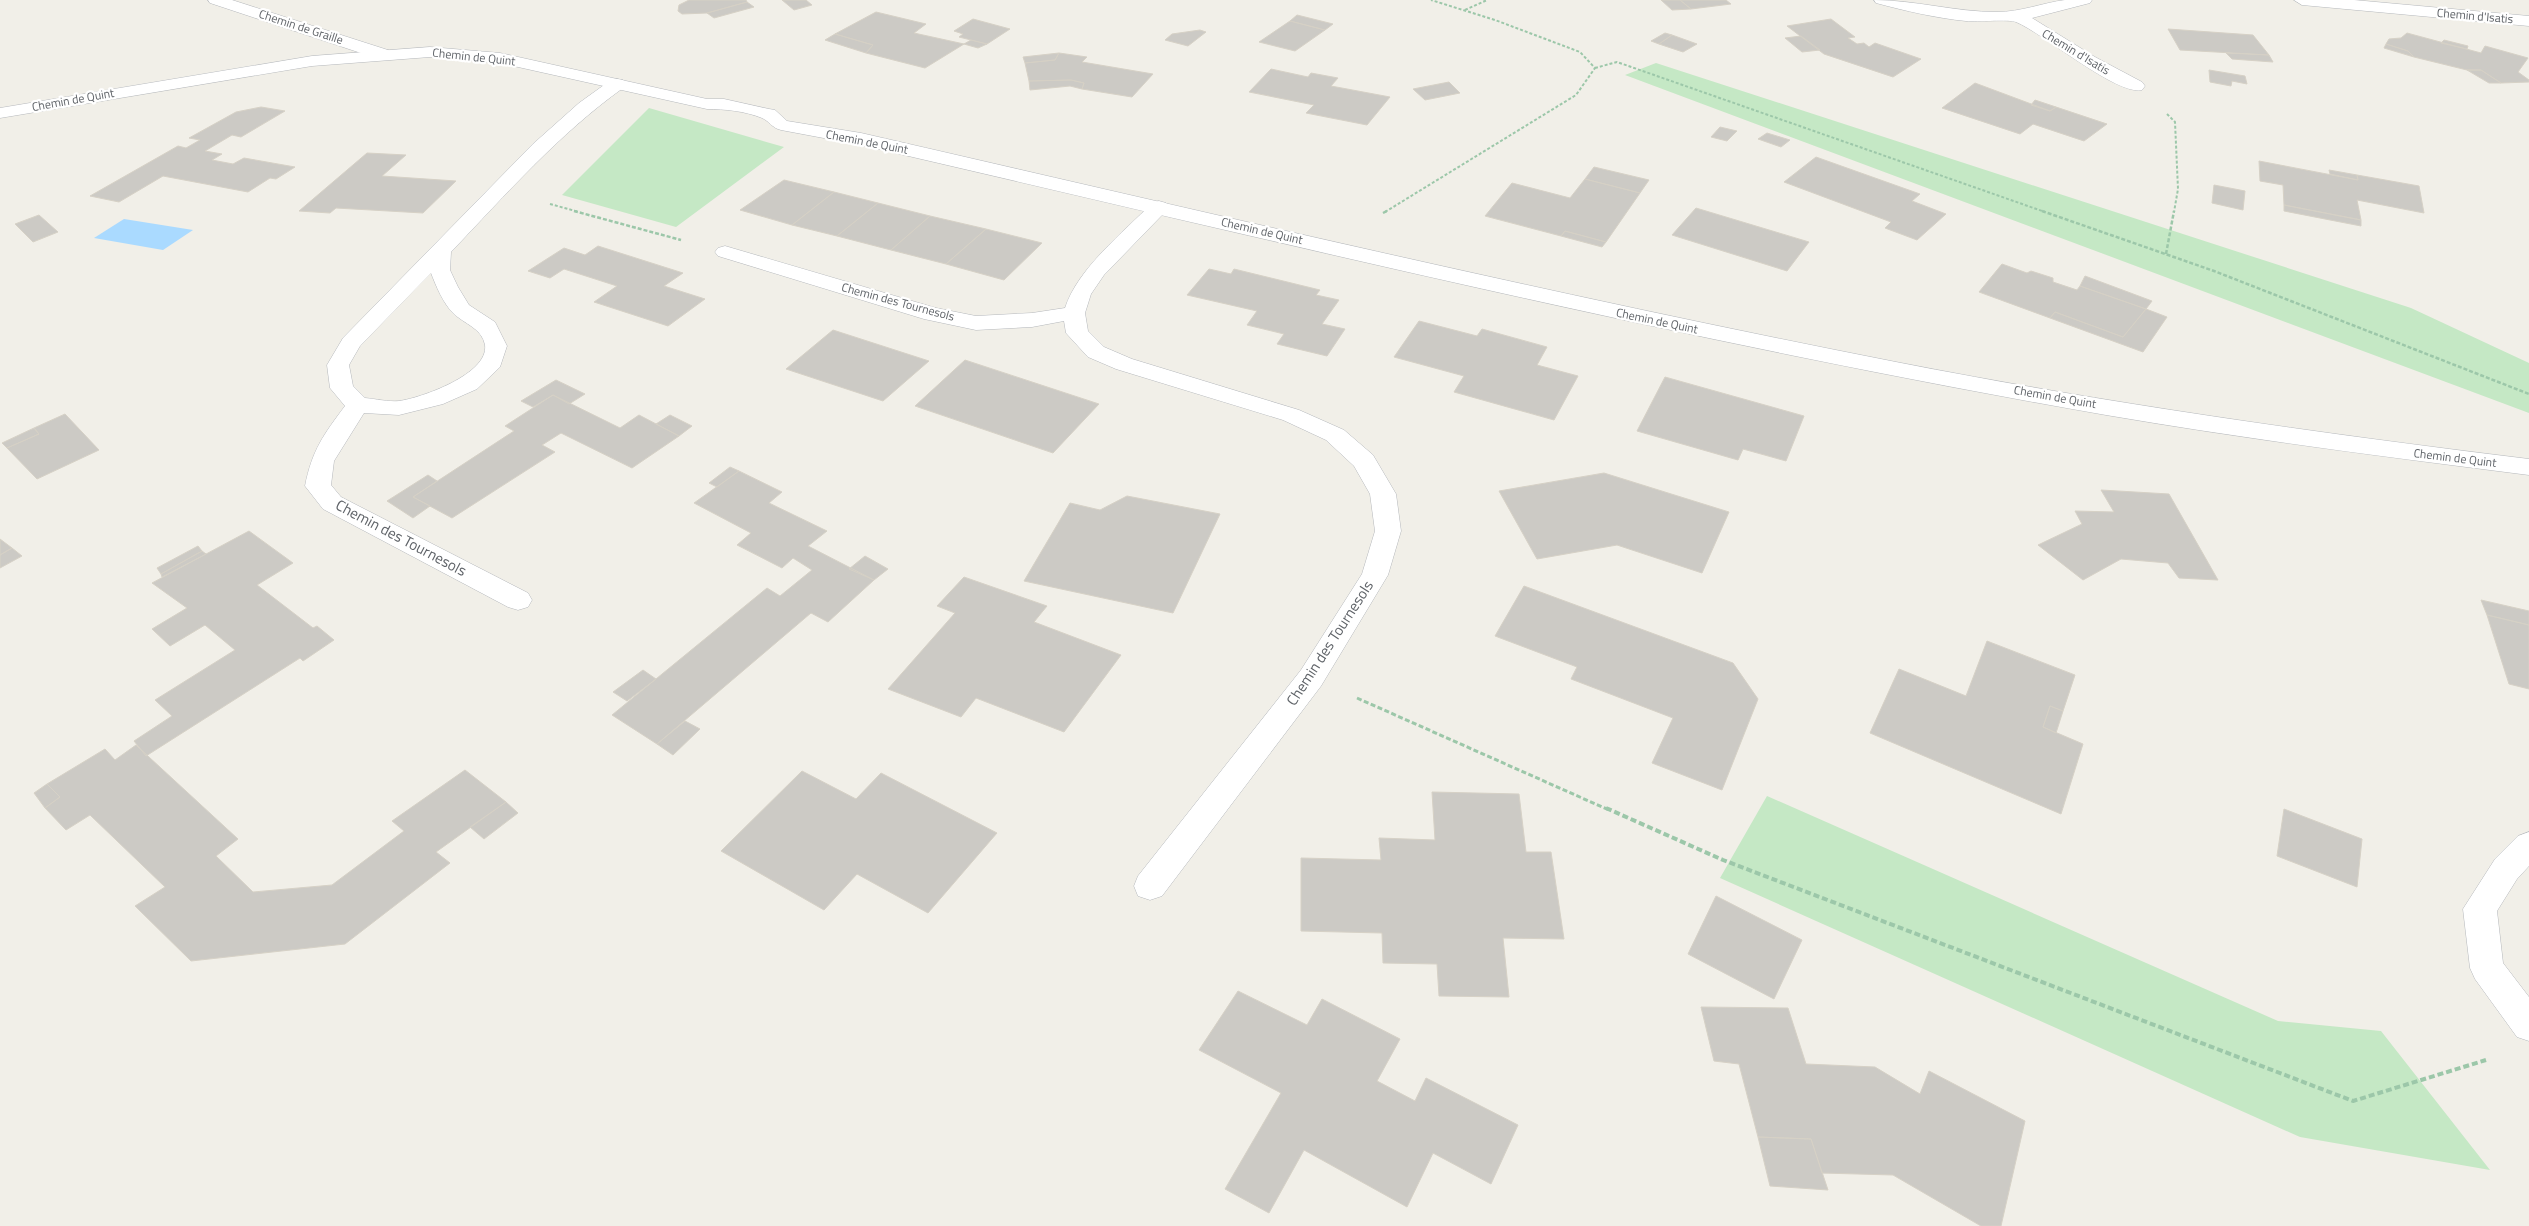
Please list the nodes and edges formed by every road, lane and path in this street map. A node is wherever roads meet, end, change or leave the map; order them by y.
1 (216, 0) edge
2 (1431, 0) edge
3 (1487, 0) edge
4 (1882, 0) edge
5 (2084, 0) edge
6 (2302, 0) edge
7 (1465, 10) junction
8 (2018, 16) junction
9 (2529, 22) edge
10 (385, 55) junction
11 (1595, 68) junction
12 (617, 84) junction
13 (2136, 86) joint
14 (0, 113) edge
15 (500, 190) junction
16 (1159, 207) junction
17 (1330, 246) junction
18 (441, 252) junction
19 (725, 252) joint
20 (2166, 254) junction
21 (1074, 313) junction
22 (2529, 394) edge
23 (358, 405) junction
24 (2529, 467) edge
25 (518, 600) dead end
26 (1311, 678) junction
27 (2529, 845) edge
28 (1150, 886) dead end
29 (2529, 1025) edge
30 (2492, 1059) dead end

1 - 10 street, Chemin de Graille
2 - 7 path
3 - 7 path
4 - 8 street, Chemin d'Isatis
5 - 8 street, Chemin d'Isatis
6 - 9 street, Chemin d'Isatis
7 - 11 path
8 - 13 street, Chemin d'Isatis
10 - 12 street, Chemin de Quint
10 - 14 street, Chemin de Quint
11 - 17 path
11 - 20 path
12 - 15 street
12 - 16 street, Chemin de Quint
13 - 20 path
15 - 18 street
15 - 19 path
16 - 17 street, Chemin de Quint
16 - 21 street
17 - 24 street, Chemin de Quint
18 - 23 street
18 - 23 street
19 - 21 street, Chemin des Tournesols
20 - 22 path
21 - 26 street, Chemin des Tournesols
23 - 25 street, Chemin des Tournesols
26 - 28 street, Chemin des Tournesols
26 - 30 path
27 - 29 street

